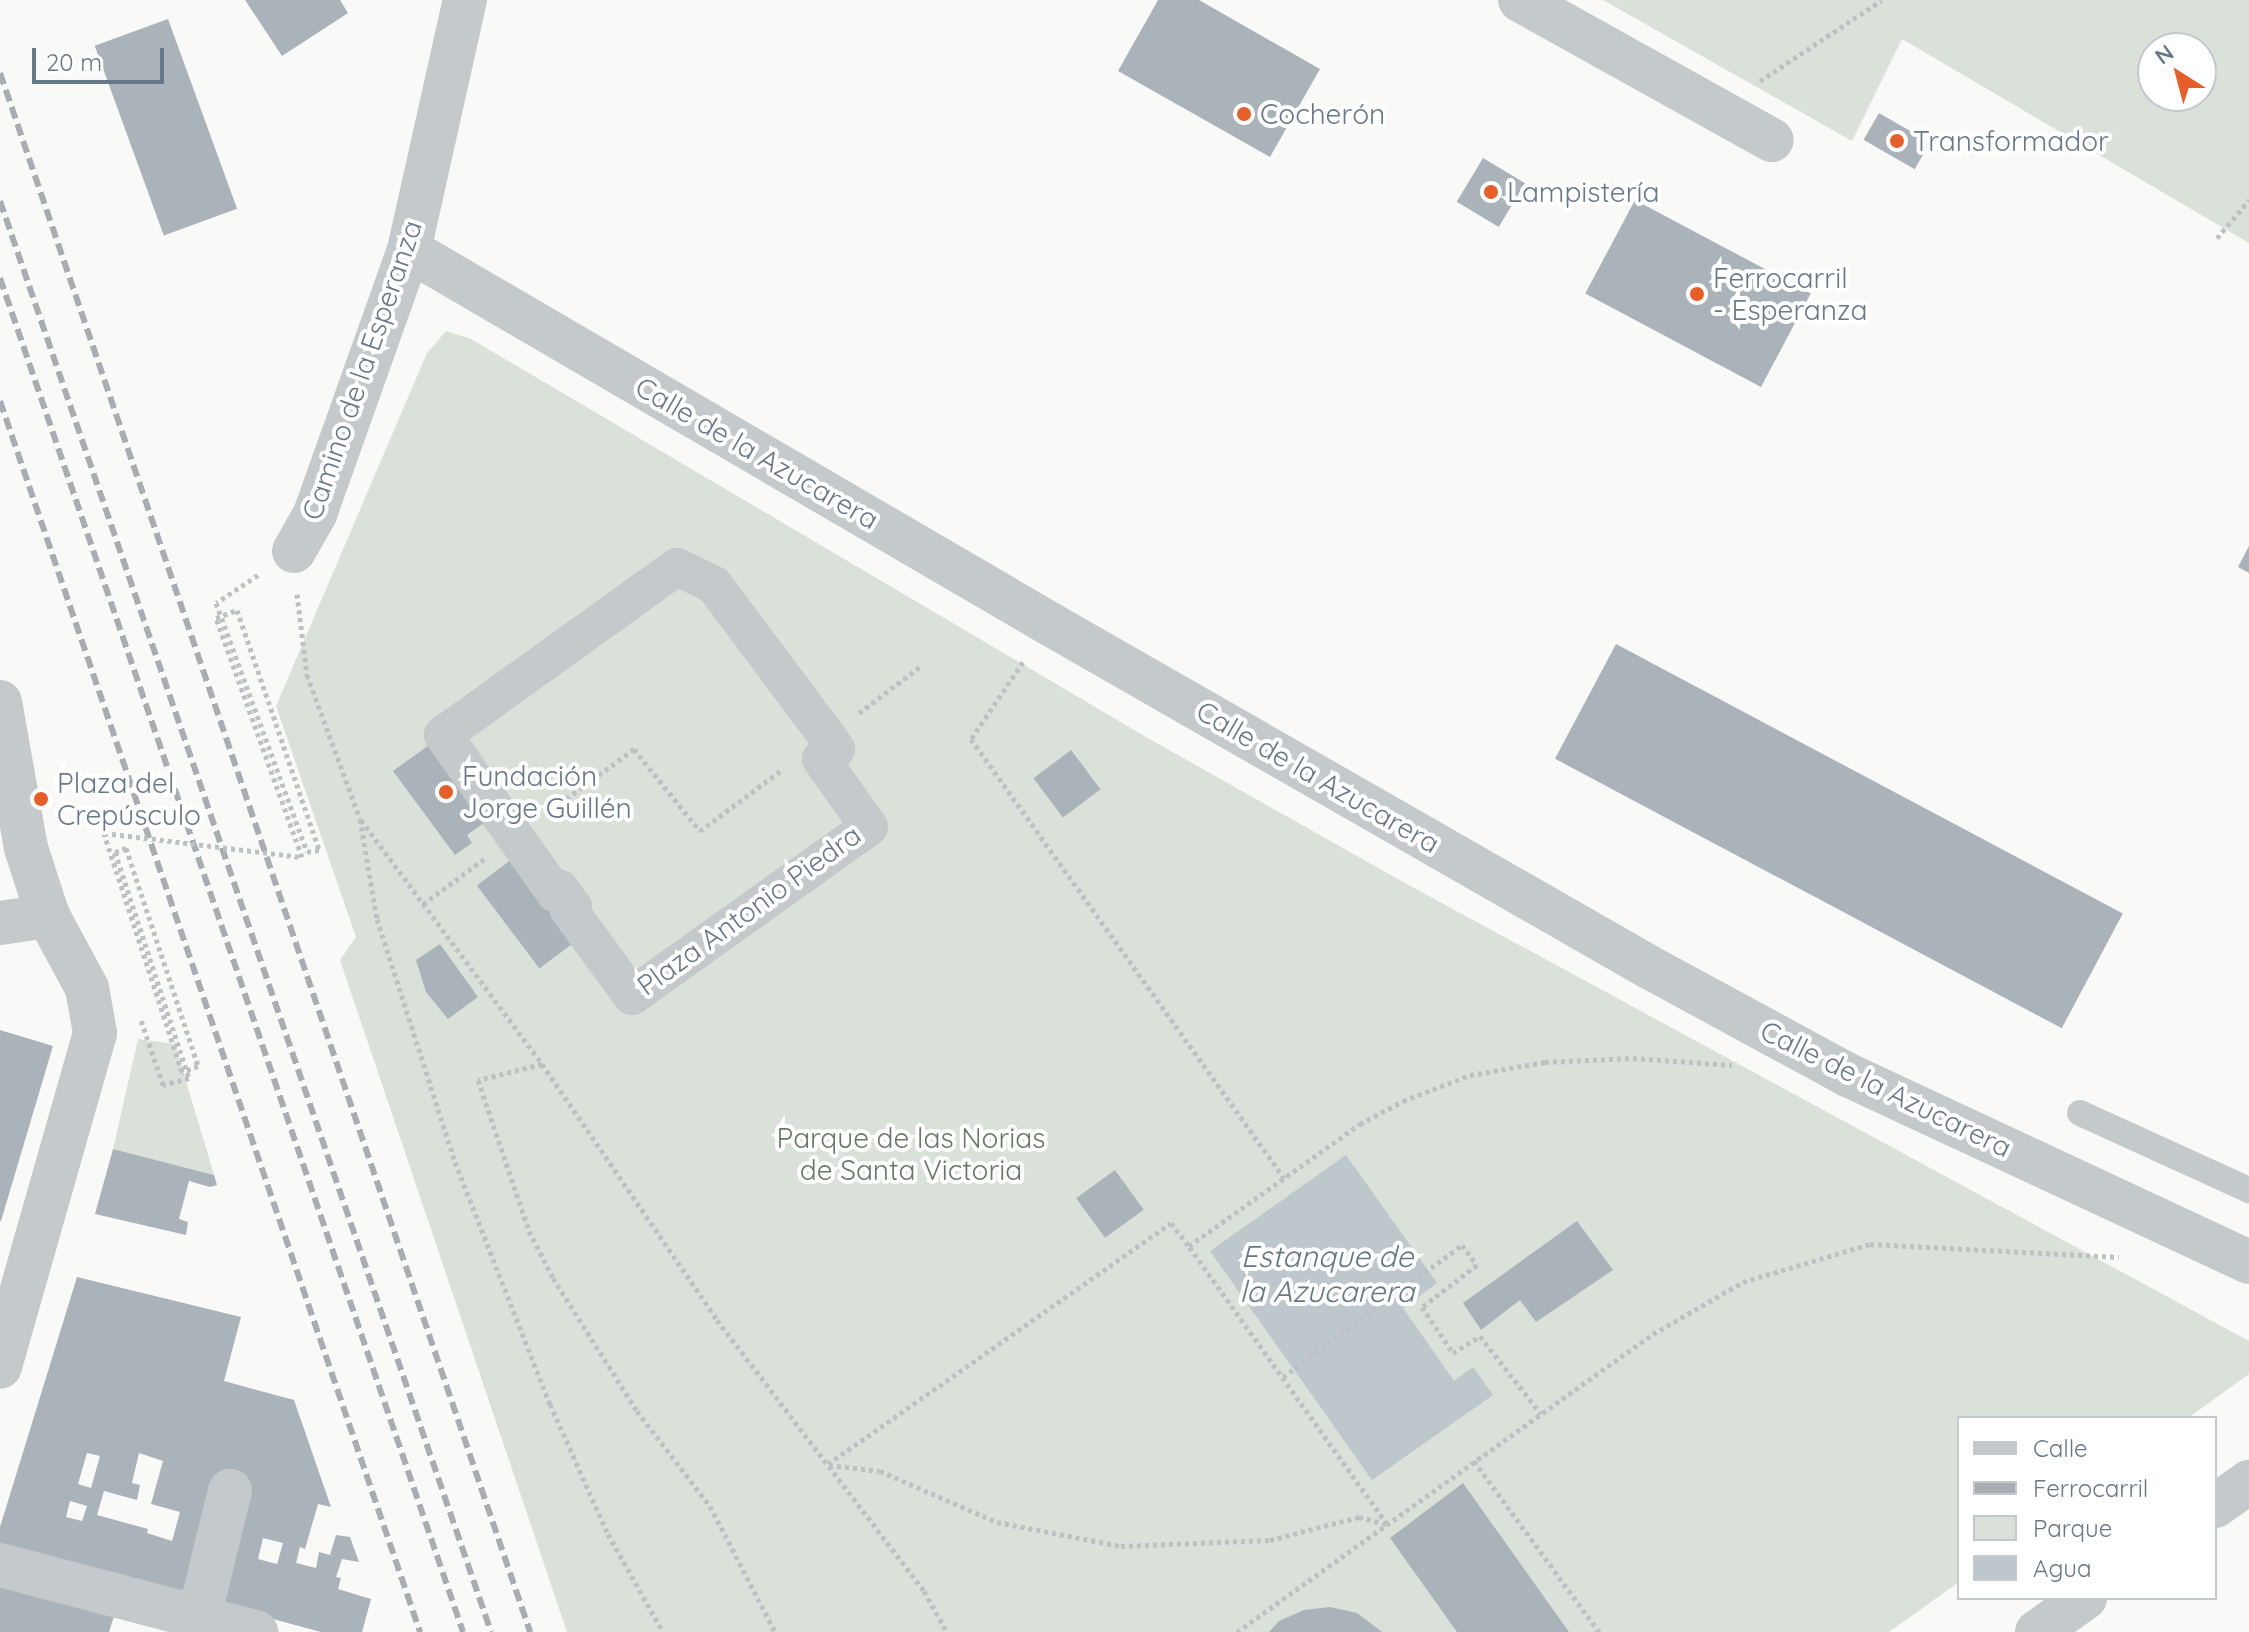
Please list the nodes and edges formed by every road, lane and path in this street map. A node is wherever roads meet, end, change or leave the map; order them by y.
1 (465, 0) edge
2 (1520, 0) edge
3 (1882, 0) edge
4 (1718, 108) junction
5 (1772, 140) dead end
6 (2249, 200) edge
7 (2217, 238) dead end
8 (409, 250) junction
9 (294, 551) joint
10 (216, 603) dead end
11 (1023, 662) dead end
12 (921, 666) dead end
13 (0, 702) edge
14 (827, 736) junction
15 (360, 819) junction
16 (514, 837) junction
17 (423, 904) junction
18 (48, 916) junction
19 (0, 923) edge
20 (137, 1009) dead end
21 (542, 1064) junction
22 (1743, 1065) dead end
23 (2080, 1113) dead end
24 (1284, 1178) junction
25 (2249, 1190) edge
26 (1189, 1246) junction
27 (2119, 1257) dead end
28 (2249, 1262) edge
29 (0, 1367) edge
30 (1283, 1377) junction
31 (1541, 1414) junction
32 (1474, 1461) junction
33 (827, 1464) junction
34 (2249, 1482) edge
35 (230, 1491) dead end
36 (2217, 1505) edge
37 (1387, 1524) junction
38 (0, 1565) edge
39 (2082, 1600) edge
40 (199, 1617) junction
41 (256, 1632) edge
42 (663, 1632) edge
43 (775, 1632) edge
44 (947, 1632) edge
45 (1237, 1632) edge
46 (1599, 1632) edge
47 (2037, 1632) edge

1 - 8 street, Camino de la Esperanza
2 - 4 street
3 - 4 path
4 - 5 street
6 - 7 path
8 - 9 street, Camino de la Esperanza
8 - 28 street, Calle de la Azucarera
9 - 15 path
10 - 20 path, bridge
11 - 24 path
12 - 14 path
13 - 18 street
14 - 16 path
14 - 16 street, Plaza Antonio Piedra
14 - 16 street, Plaza Antonio Piedra
15 - 17 path
15 - 42 path
16 - 17 path
17 - 21 path
18 - 19 street
18 - 29 street
21 - 33 path
21 - 43 path
22 - 24 path
23 - 25 lane
24 - 26 path
26 - 30 path
26 - 33 path
27 - 31 path
30 - 31 path
30 - 37 path
31 - 32 path
32 - 37 path
32 - 46 path
33 - 37 path
33 - 44 path
34 - 36 street
35 - 40 street
37 - 45 path
38 - 40 street
39 - 47 street
40 - 41 street

